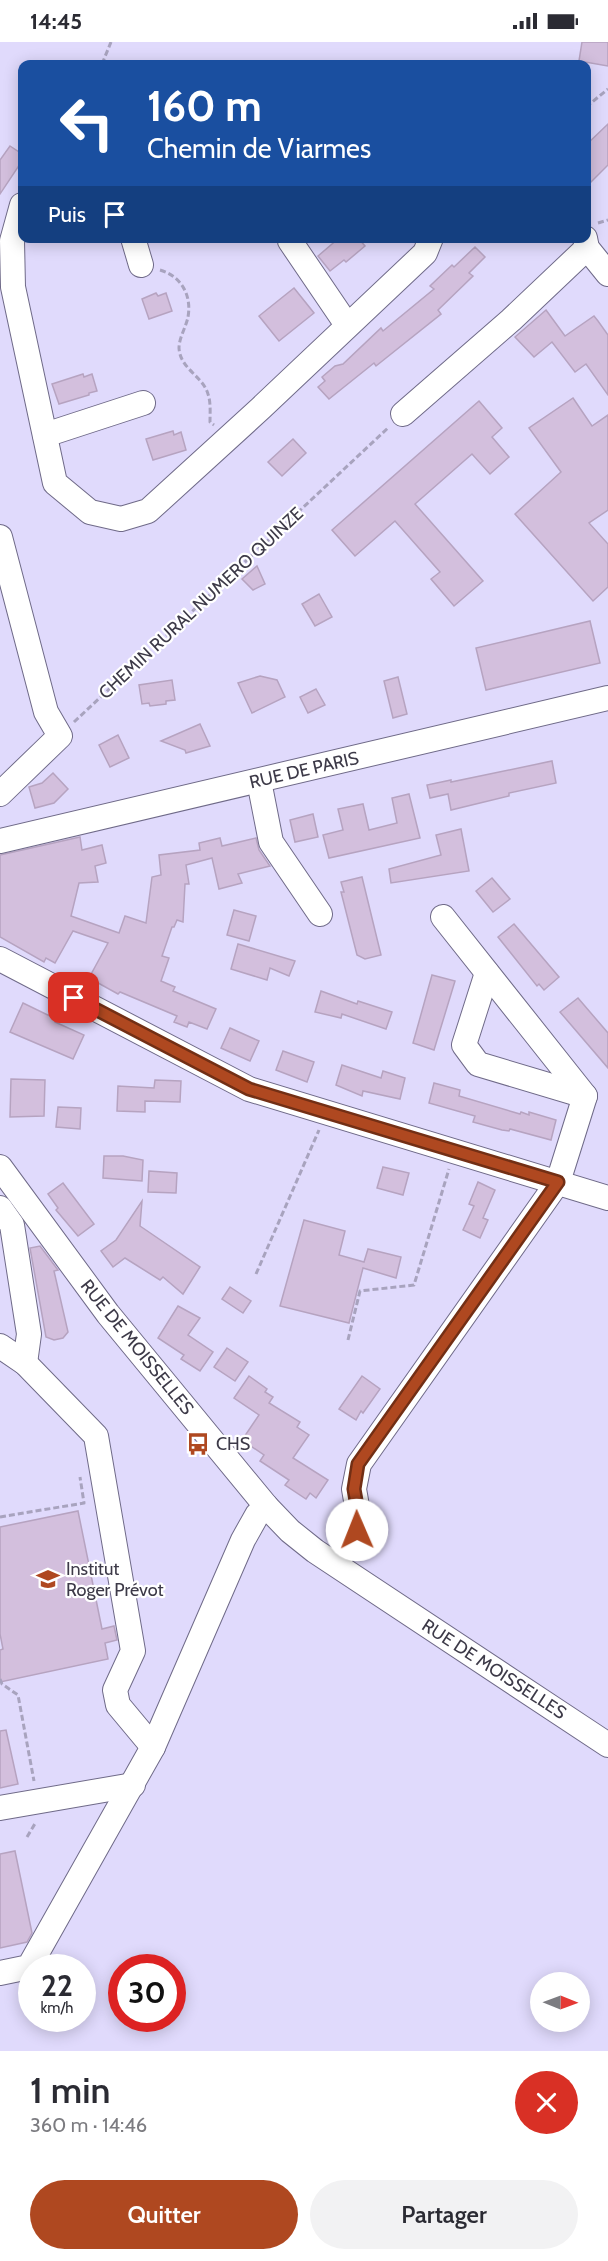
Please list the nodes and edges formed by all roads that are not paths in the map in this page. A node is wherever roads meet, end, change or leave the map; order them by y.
1 (18, 219) edge
2 (134, 243) edge
3 (291, 243) edge
4 (429, 243) edge
5 (586, 243) edge
6 (141, 265) road end
7 (608, 274) edge
8 (347, 325) junction
9 (143, 403) dead end
10 (403, 414) road end
11 (45, 435) junction
12 (0, 537) edge
13 (608, 698) edge
14 (259, 781) junction
15 (0, 794) edge
16 (0, 840) edge
17 (320, 914) dead end
18 (443, 917) dead end
19 (0, 959) edge
20 (487, 973) junction
21 (585, 1096) junction
22 (0, 1167) edge
23 (558, 1182) junction
24 (608, 1198) edge
25 (0, 1208) edge
26 (0, 1346) edge
27 (25, 1363) junction
28 (266, 1506) junction
29 (336, 1564) junction
30 (608, 1745) edge
31 (153, 1747) junction
32 (132, 1785) junction
33 (0, 1808) edge
34 (0, 1972) edge

1 - 11 street
2 - 6 street
3 - 8 street
4 - 8 street
5 - 7 street
5 - 10 street
8 - 11 street
9 - 11 street
12 - 15 street
13 - 14 street, RUE DE PARIS
14 - 16 street, RUE DE PARIS
14 - 17 street
18 - 20 street
19 - 23 street
20 - 21 street
20 - 21 street
21 - 23 street
22 - 28 street, RUE DE MOISSELLES
23 - 24 street
23 - 29 street
25 - 27 street
26 - 27 street
27 - 31 street
28 - 29 street, RUE DE MOISSELLES
28 - 31 street
29 - 30 street, RUE DE MOISSELLES
31 - 32 street
32 - 33 street
32 - 34 street

